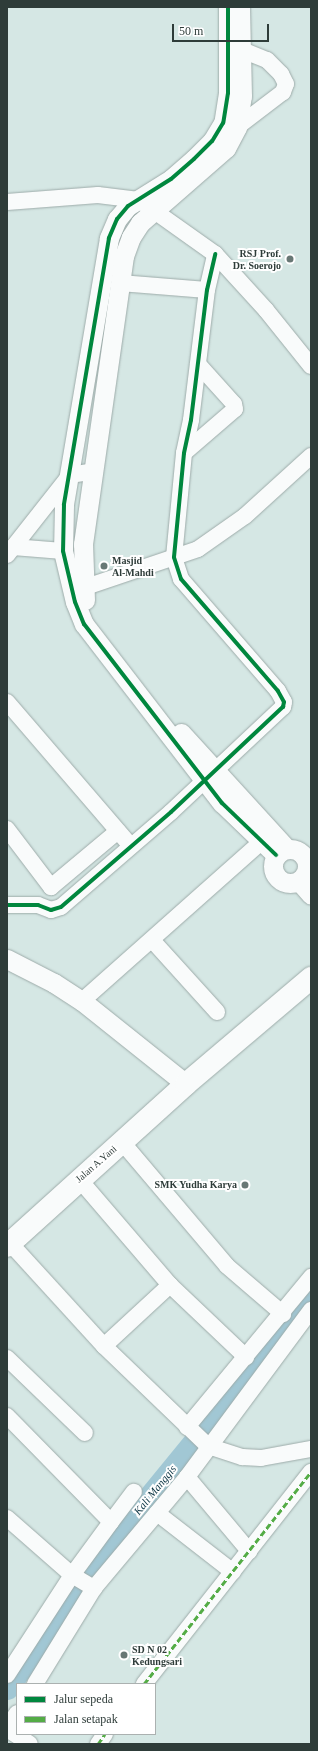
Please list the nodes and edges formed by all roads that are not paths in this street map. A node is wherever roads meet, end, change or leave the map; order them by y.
1 (228, 7) edge
2 (240, 7) edge
3 (234, 49) junction
4 (238, 127) junction
5 (7, 202) edge
6 (146, 206) junction
7 (214, 254) junction
8 (120, 284) junction
9 (207, 290) junction
10 (198, 364) junction
11 (311, 366) edge
12 (184, 453) junction
13 (311, 456) edge
14 (94, 471) junction
15 (70, 476) junction
16 (10, 551) edge
17 (63, 551) junction
18 (174, 557) junction
19 (83, 588) junction
20 (7, 702) edge
21 (209, 776) junction
22 (7, 828) edge
23 (118, 831) junction
24 (260, 842) junction
25 (130, 845) junction
26 (281, 852) junction
27 (51, 887) junction
28 (305, 888) edge
29 (7, 905) edge
30 (38, 905) junction
31 (152, 940) junction
32 (8, 960) edge
33 (311, 978) edge
34 (82, 1001) junction
35 (217, 1012) dead end
36 (186, 1084) junction
37 (122, 1142) junction
38 (79, 1179) junction
39 (9, 1244) edge
40 (311, 1277) edge
41 (170, 1285) junction
42 (311, 1310) edge
43 (283, 1314) junction
44 (104, 1346) junction
45 (246, 1357) junction
46 (7, 1358) edge
47 (7, 1416) edge
48 (189, 1429) junction
49 (85, 1433) dead end
50 (206, 1445) junction
51 (311, 1449) edge
52 (311, 1472) edge
53 (187, 1477) junction
54 (134, 1492) dead end
55 (157, 1513) junction
56 (7, 1518) edge
57 (111, 1522) junction
58 (249, 1552) junction
59 (233, 1572) junction
60 (72, 1575) junction
61 (94, 1588) junction
62 (7, 1675) edge
63 (36, 1683) edge
64 (145, 1683) edge
65 (16, 1715) edge
66 (7, 1729) edge
67 (16, 1735) edge
68 (16, 1735) edge
69 (104, 1735) edge
70 (30, 1744) edge
71 (98, 1744) edge

1 - 3 street
2 - 3 street
3 - 4 street
3 - 4 street
3 - 6 street
4 - 6 street
5 - 6 street
6 - 7 street
6 - 8 street
6 - 15 street
7 - 9 street
7 - 11 street
8 - 9 street
8 - 14 street
9 - 10 street
10 - 12 street
10 - 12 street
12 - 18 street
13 - 18 street
14 - 15 street
14 - 19 street
15 - 16 street
15 - 17 street
16 - 17 street
17 - 21 street
18 - 19 street
18 - 21 street
19 - 21 street
20 - 23 street
21 - 24 street
21 - 25 street
21 - 26 street
22 - 27 street
23 - 25 street
23 - 27 street
24 - 26 street
24 - 31 street
25 - 30 street
26 - 28 street
26 - 28 street
27 - 30 street
29 - 30 street
31 - 34 street
31 - 35 street
32 - 34 street
33 - 36 highway, Jalan A.Yani
34 - 36 street
36 - 37 highway, Jalan A.Yani
37 - 38 highway, Jalan A.Yani
37 - 43 street
38 - 39 highway, Jalan A.Yani
38 - 41 street
39 - 44 street
40 - 43 street
41 - 44 street
41 - 45 street
42 - 50 street
43 - 45 street
44 - 48 street
45 - 48 street
46 - 49 street
47 - 57 street
48 - 50 street
50 - 51 street
50 - 53 street
52 - 58 street
53 - 55 street
53 - 58 street
54 - 57 street
55 - 59 street
55 - 61 street
56 - 60 street
57 - 60 street
58 - 59 street
59 - 64 street
60 - 61 street
60 - 62 street
61 - 63 street
65 - 66 street
66 - 67 street
68 - 70 street
69 - 71 street

